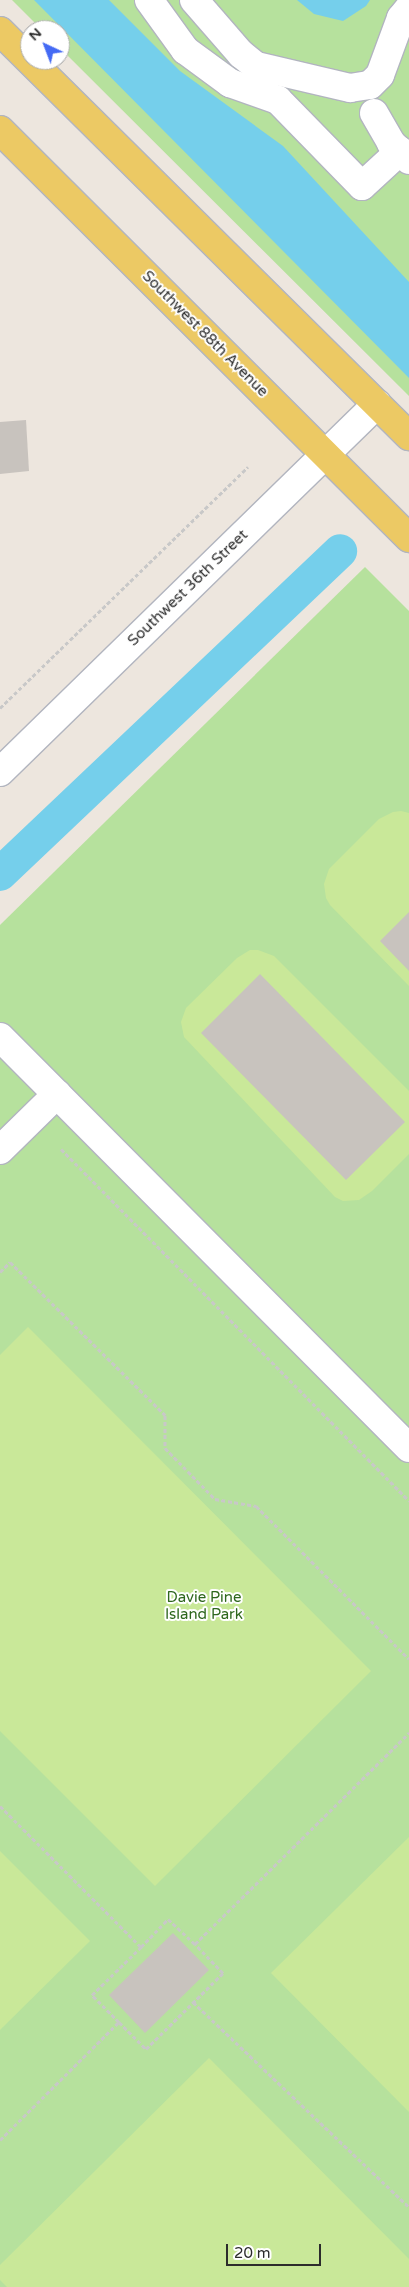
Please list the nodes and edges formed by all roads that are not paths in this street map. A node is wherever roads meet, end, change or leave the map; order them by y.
1 (149, 0) edge
2 (194, 0) edge
3 (409, 8) edge
4 (0, 31) edge
5 (374, 113) dead end
6 (0, 130) edge
7 (405, 156) edge
8 (377, 404) junction
9 (409, 436) edge
10 (326, 454) junction
11 (409, 538) edge
12 (0, 772) edge
13 (0, 1037) edge
14 (57, 1094) junction
15 (0, 1150) edge
16 (409, 1448) edge

1 - 7 street
2 - 3 street
4 - 8 main road
5 - 7 street
6 - 10 main road, Southwest 88th Avenue
8 - 9 main road
8 - 10 street, Southwest 36th Street
10 - 11 main road, Southwest 88th Avenue
10 - 12 street, Southwest 36th Street
13 - 14 street
14 - 15 street
14 - 16 street

